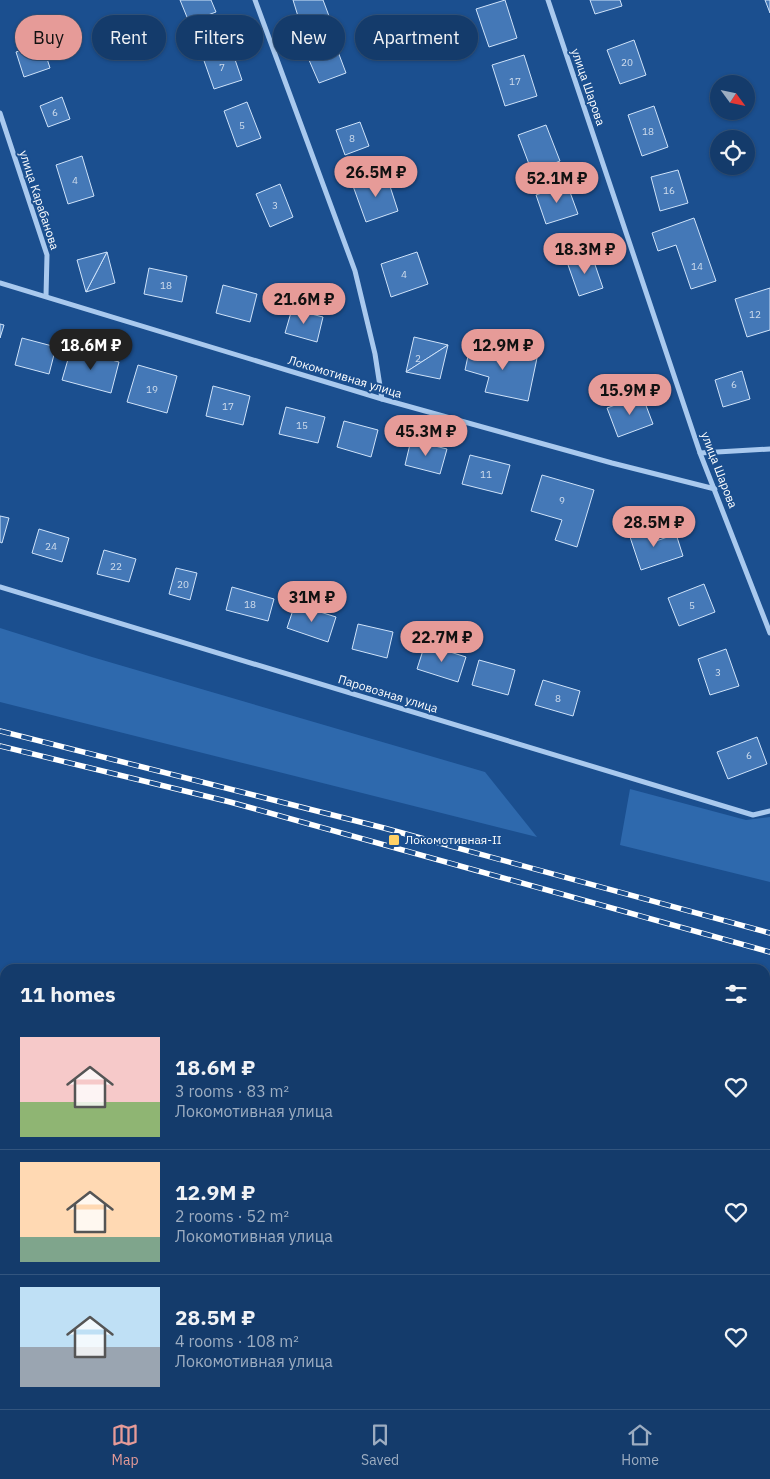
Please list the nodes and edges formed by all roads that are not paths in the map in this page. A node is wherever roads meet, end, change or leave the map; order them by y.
1 (255, 0) edge
2 (548, 0) edge
3 (0, 112) edge
4 (0, 283) edge
5 (46, 296) junction
6 (382, 399) junction
7 (770, 449) edge
8 (700, 453) junction
9 (715, 489) junction
10 (0, 587) edge
11 (770, 633) edge
12 (770, 811) edge

1 - 6 street
2 - 8 street, улица Шарова
3 - 5 street, улица Карабанова
4 - 5 street, Локомотивная улица
5 - 6 street, Локомотивная улица
6 - 9 street, Локомотивная улица
7 - 8 street
8 - 9 street, улица Шарова
9 - 11 street, улица Шарова
10 - 12 street, Паровозная улица

